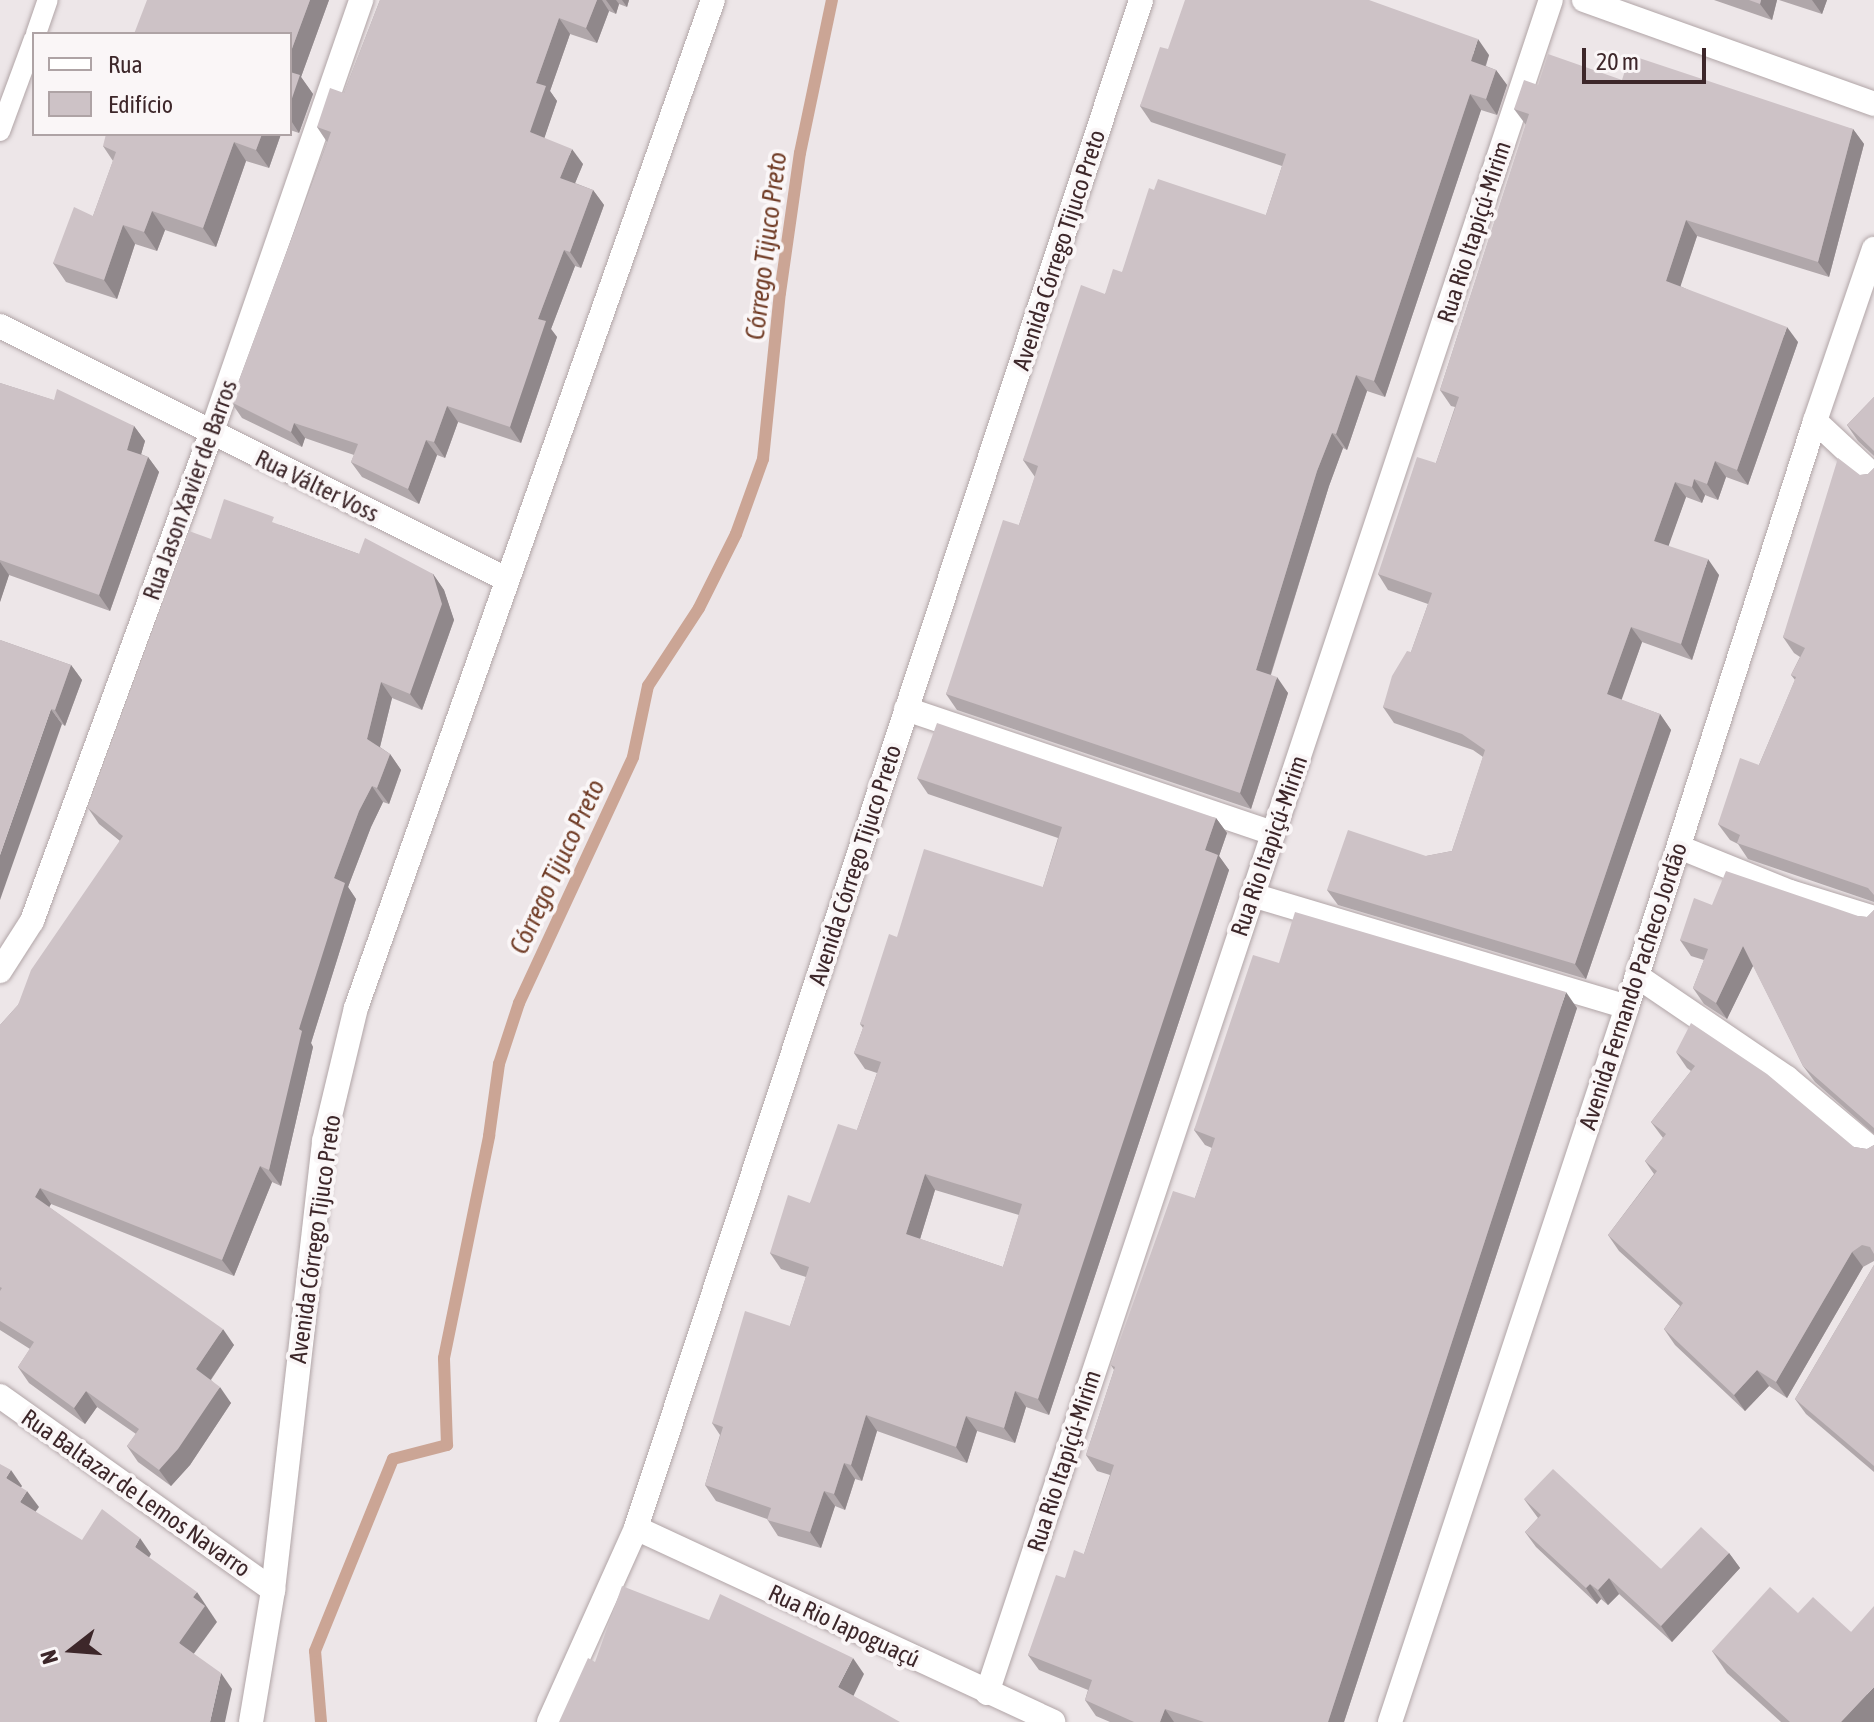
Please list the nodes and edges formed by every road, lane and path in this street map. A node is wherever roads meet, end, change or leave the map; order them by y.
1 (48, 0) edge
2 (361, 0) edge
3 (713, 0) edge
4 (1141, 0) edge
5 (1551, 0) edge
6 (1584, 0) edge
7 (36, 32) edge
8 (32, 44) edge
9 (1874, 104) edge
10 (0, 131) edge
11 (1874, 249) edge
12 (0, 326) edge
13 (1815, 421) junction
14 (211, 434) junction
15 (1874, 476) edge
16 (506, 579) junction
17 (906, 709) junction
18 (1273, 833) junction
19 (1679, 847) junction
20 (1252, 895) junction
21 (1874, 918) edge
22 (0, 971) edge
23 (1637, 976) junction
24 (1627, 1007) junction
25 (1874, 1151) edge
26 (0, 1396) edge
27 (636, 1528) junction
28 (273, 1590) junction
29 (987, 1693) junction
30 (251, 1722) edge
31 (549, 1722) edge
32 (1053, 1722) edge
33 (1390, 1722) edge

1 - 7 lane
2 - 14 street, Rua Jason Xavier de Barros
3 - 16 street, Avenida Córrego Tijuco Preto
4 - 17 street, Avenida Córrego Tijuco Preto
5 - 18 street, Rua Rio Itapiçú-Mirim
6 - 9 street
8 - 10 lane
11 - 13 street, Avenida Fernando Pacheco Jordão
12 - 14 street, Rua Válter Voss
13 - 15 street
13 - 19 street, Avenida Fernando Pacheco Jordão
14 - 16 street, Rua Válter Voss
14 - 22 street, Rua Jason Xavier de Barros
16 - 28 street, Avenida Córrego Tijuco Preto
17 - 18 street
17 - 27 street, Avenida Córrego Tijuco Preto
18 - 20 street, Rua Rio Itapiçú-Mirim
19 - 21 street
19 - 23 street, Avenida Fernando Pacheco Jordão
20 - 24 street
20 - 29 street, Rua Rio Itapiçú-Mirim
23 - 24 street, Avenida Fernando Pacheco Jordão
23 - 25 street
24 - 33 street, Avenida Fernando Pacheco Jordão
26 - 28 street, Rua Baltazar de Lemos Navarro
27 - 29 street, Rua Rio Iapoguaçú
27 - 31 street, Avenida Córrego Tijuco Preto
28 - 30 street, Avenida Córrego Tijuco Preto
29 - 32 street, Rua Rio Iapoguaçú

